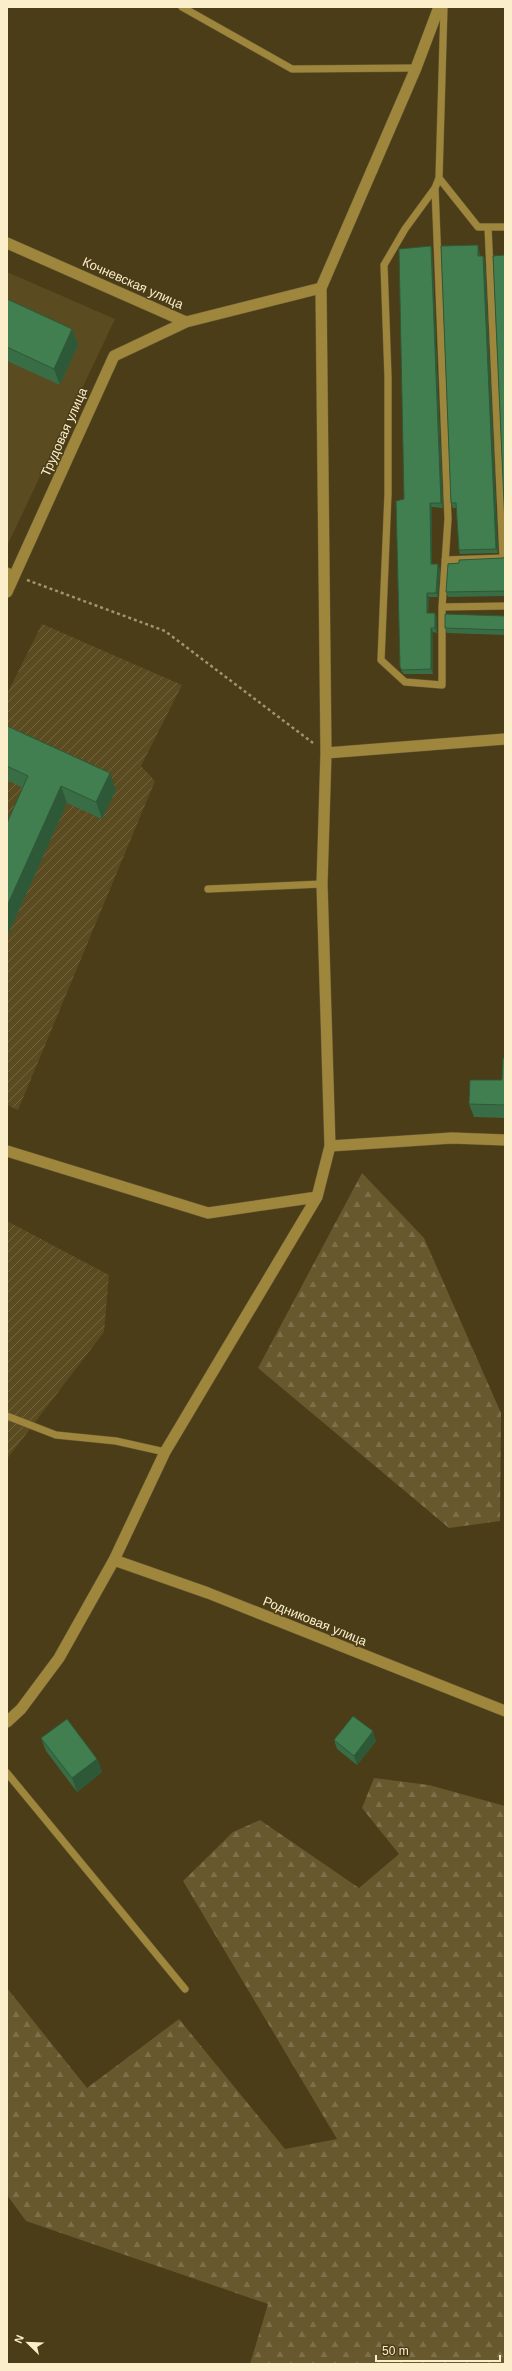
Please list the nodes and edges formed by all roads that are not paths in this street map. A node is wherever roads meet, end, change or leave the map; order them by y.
1 (182, 7) edge
2 (439, 7) edge
3 (444, 7) edge
4 (416, 68) junction
5 (438, 178) junction
6 (435, 188) junction
7 (488, 227) junction
8 (505, 227) edge
9 (7, 243) edge
10 (321, 288) junction
11 (186, 322) junction
12 (504, 558) edge
13 (445, 560) junction
14 (11, 573) edge
15 (7, 592) edge
16 (505, 606) edge
17 (442, 607) junction
18 (505, 739) edge
19 (326, 753) junction
20 (322, 884) junction
21 (208, 889) dead end
22 (505, 1140) edge
23 (330, 1146) junction
24 (7, 1151) edge
25 (317, 1197) junction
26 (7, 1416) edge
27 (165, 1452) junction
28 (114, 1560) junction
29 (505, 1711) edge
30 (7, 1722) edge
31 (7, 1773) edge
32 (185, 1989) dead end

1 - 4 lane
2 - 4 street
3 - 5 lane
4 - 10 street
5 - 6 lane
5 - 7 lane
6 - 13 lane
6 - 17 lane
7 - 8 lane
7 - 12 lane
9 - 11 street, Кочневская улица
10 - 11 street, Кочневская улица
10 - 19 street
11 - 14 street, Трудовая улица
12 - 13 lane
13 - 17 lane
14 - 15 street, Трудовая улица
16 - 17 lane
18 - 19 street
19 - 20 street
20 - 21 lane
20 - 23 street
22 - 23 street
23 - 25 street
24 - 25 street
25 - 27 street
26 - 27 lane
27 - 28 street
28 - 29 street, Родниковая улица
28 - 30 street
31 - 32 lane

